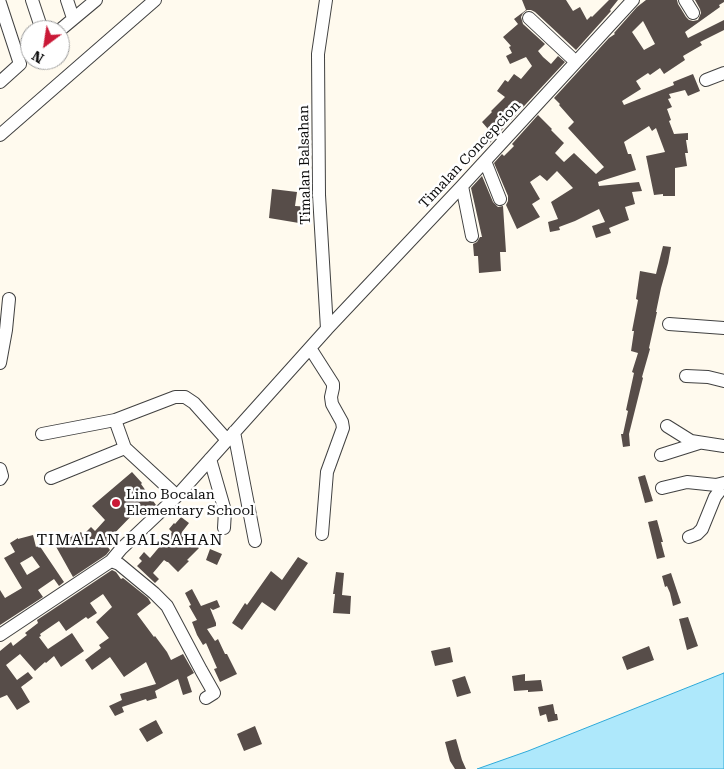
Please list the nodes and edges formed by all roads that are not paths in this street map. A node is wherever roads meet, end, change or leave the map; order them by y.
1 (32, 0) edge
2 (67, 0) edge
3 (96, 0) edge
4 (155, 0) edge
5 (326, 0) edge
6 (634, 0) edge
7 (684, 0) edge
8 (0, 3) edge
9 (693, 13) dead end
10 (73, 18) junction
11 (529, 18) dead end
12 (39, 20) edge
13 (70, 21) edge
14 (576, 62) junction
15 (724, 73) edge
16 (706, 80) dead end
17 (0, 82) edge
18 (0, 135) edge
19 (485, 162) junction
20 (462, 186) junction
21 (500, 199) dead end
22 (472, 236) dead end
23 (0, 307) edge
24 (669, 324) dead end
25 (724, 328) edge
26 (328, 329) junction
27 (310, 348) junction
28 (0, 363) edge
29 (686, 376) dead end
30 (724, 381) edge
31 (115, 420) junction
32 (666, 426) dead end
33 (42, 434) dead end
34 (230, 436) junction
35 (699, 443) junction
36 (724, 446) edge
37 (125, 448) junction
38 (661, 456) dead end
39 (210, 459) junction
40 (0, 469) edge
41 (51, 478) dead end
42 (0, 479) edge
43 (724, 484) edge
44 (662, 488) dead end
45 (176, 496) junction
46 (224, 528) dead end
47 (322, 534) dead end
48 (689, 537) dead end
49 (255, 541) dead end
50 (111, 561) junction
51 (0, 635) edge
52 (206, 698) dead end

1 - 12 street
2 - 10 street
3 - 10 street
4 - 18 street
5 - 26 street, Timalan Balsahan
6 - 14 street, Timalan Concepcion
7 - 9 street
8 - 17 street
10 - 13 street
11 - 14 street
14 - 19 street, Timalan Concepcion
15 - 16 street
19 - 20 street, Timalan Concepcion
19 - 21 street
20 - 22 street
20 - 26 street, Timalan Concepcion
23 - 28 street
24 - 25 street
26 - 27 street, Timalan Concepcion
27 - 34 street, Timalan Concepcion
27 - 47 street
29 - 30 street
31 - 33 street
31 - 34 street
31 - 37 street
32 - 35 street
34 - 39 street, Timalan Concepcion
34 - 49 street
35 - 36 street
35 - 38 street
37 - 41 street
37 - 45 street
39 - 45 street, Timalan Concepcion
39 - 46 street
40 - 42 street
43 - 44 street
43 - 48 street
45 - 50 street, Timalan Concepcion
50 - 51 street, Timalan Concepcion
50 - 52 street

